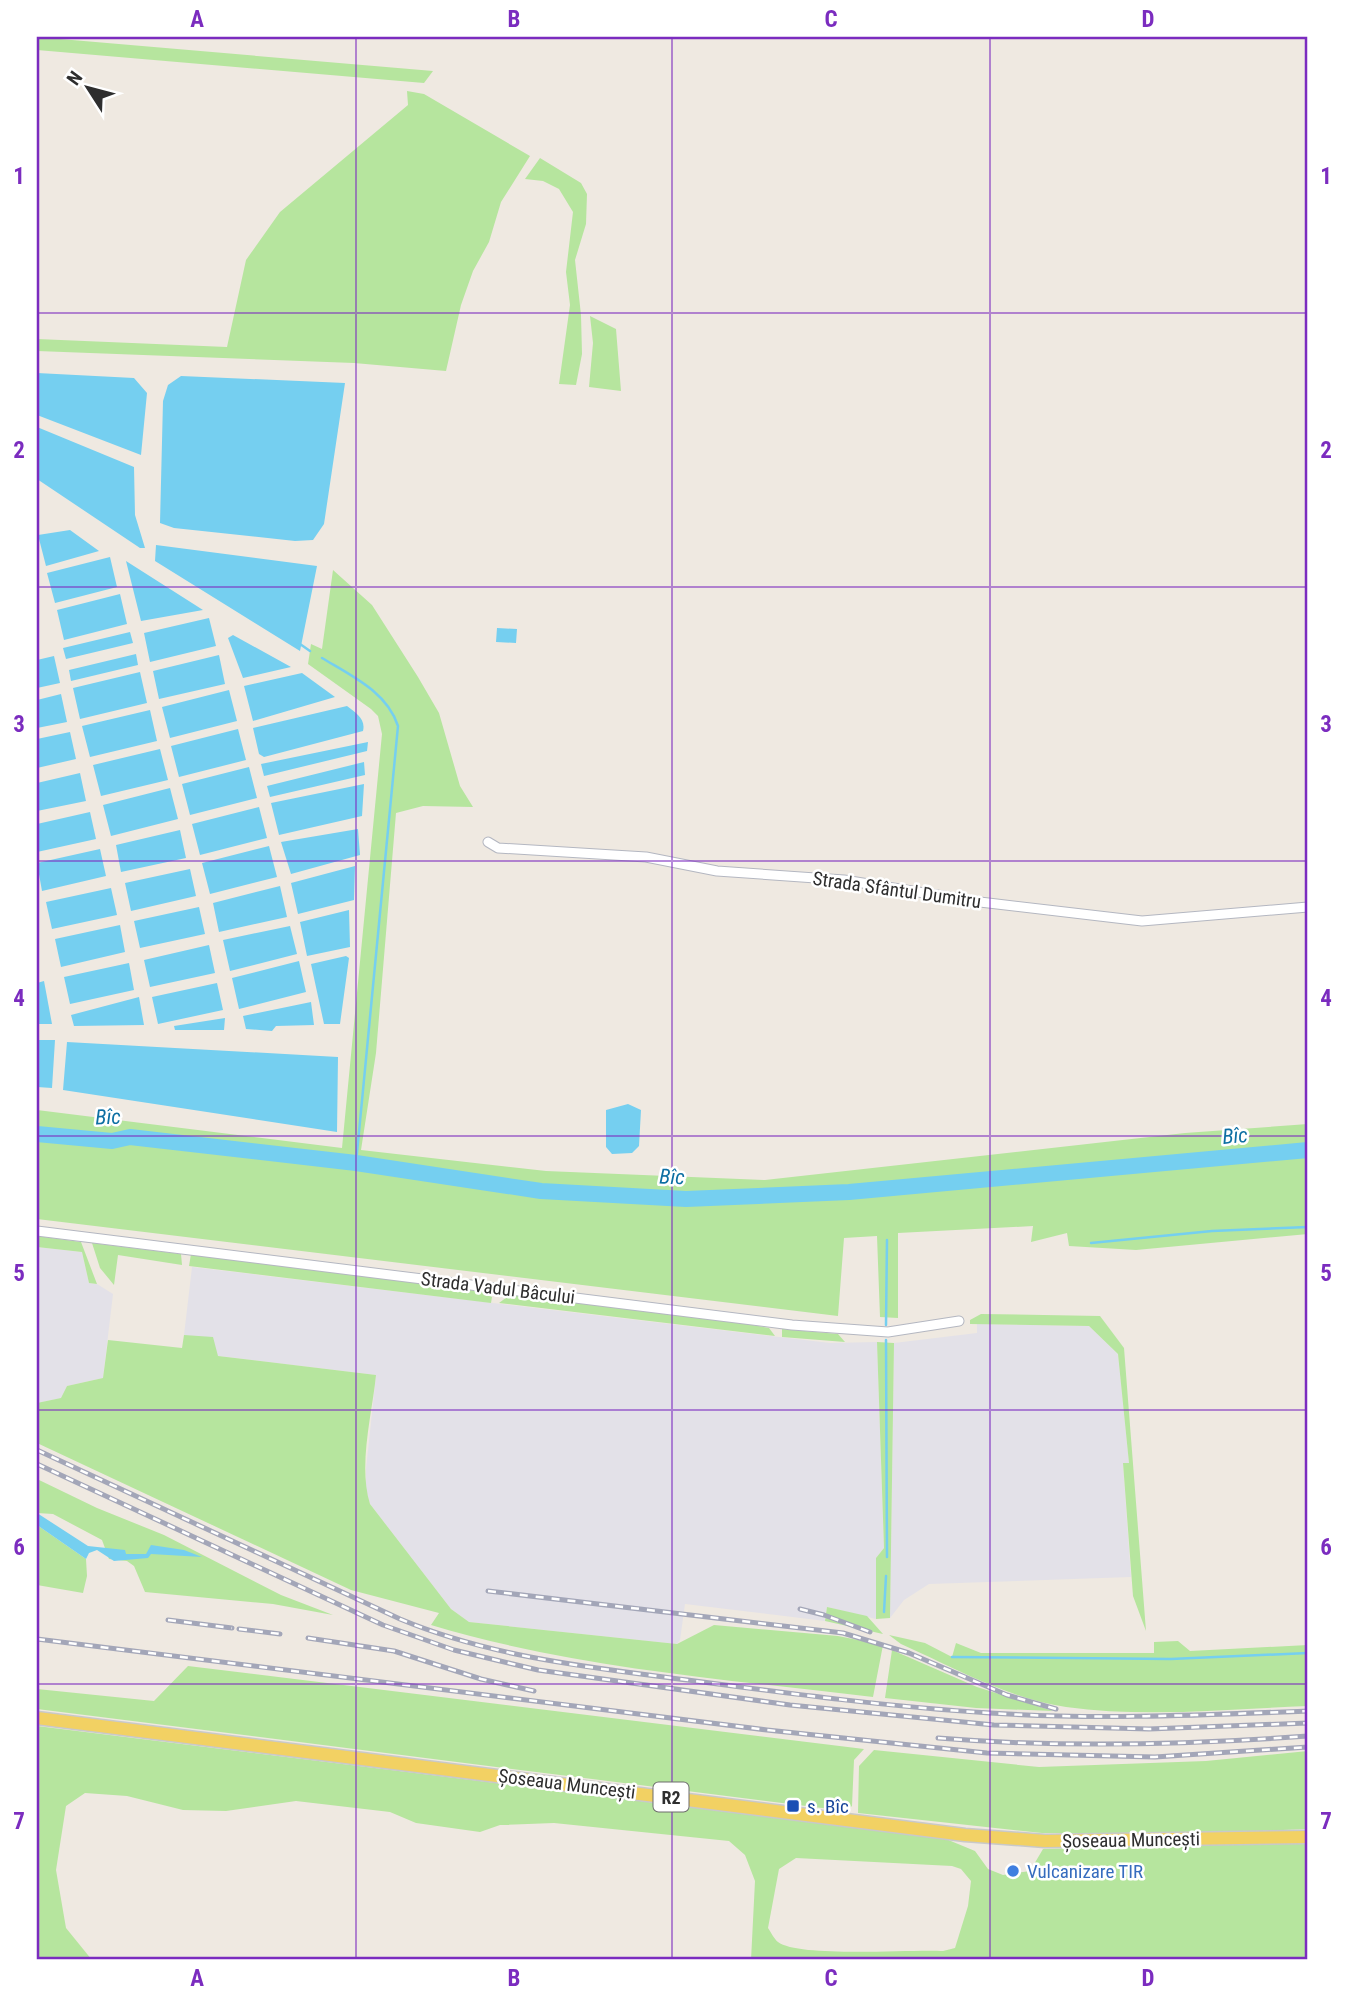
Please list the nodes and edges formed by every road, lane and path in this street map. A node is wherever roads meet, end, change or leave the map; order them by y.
1 (488, 842) dead end
2 (1308, 907) edge
3 (37, 1231) edge
4 (959, 1321) dead end
5 (37, 1718) edge
6 (1308, 1837) edge

1 - 2 street, Strada Sfântul Dumitru
3 - 4 street, Strada Vadul Bâcului
5 - 6 main road, Șoseaua Muncești / R2

